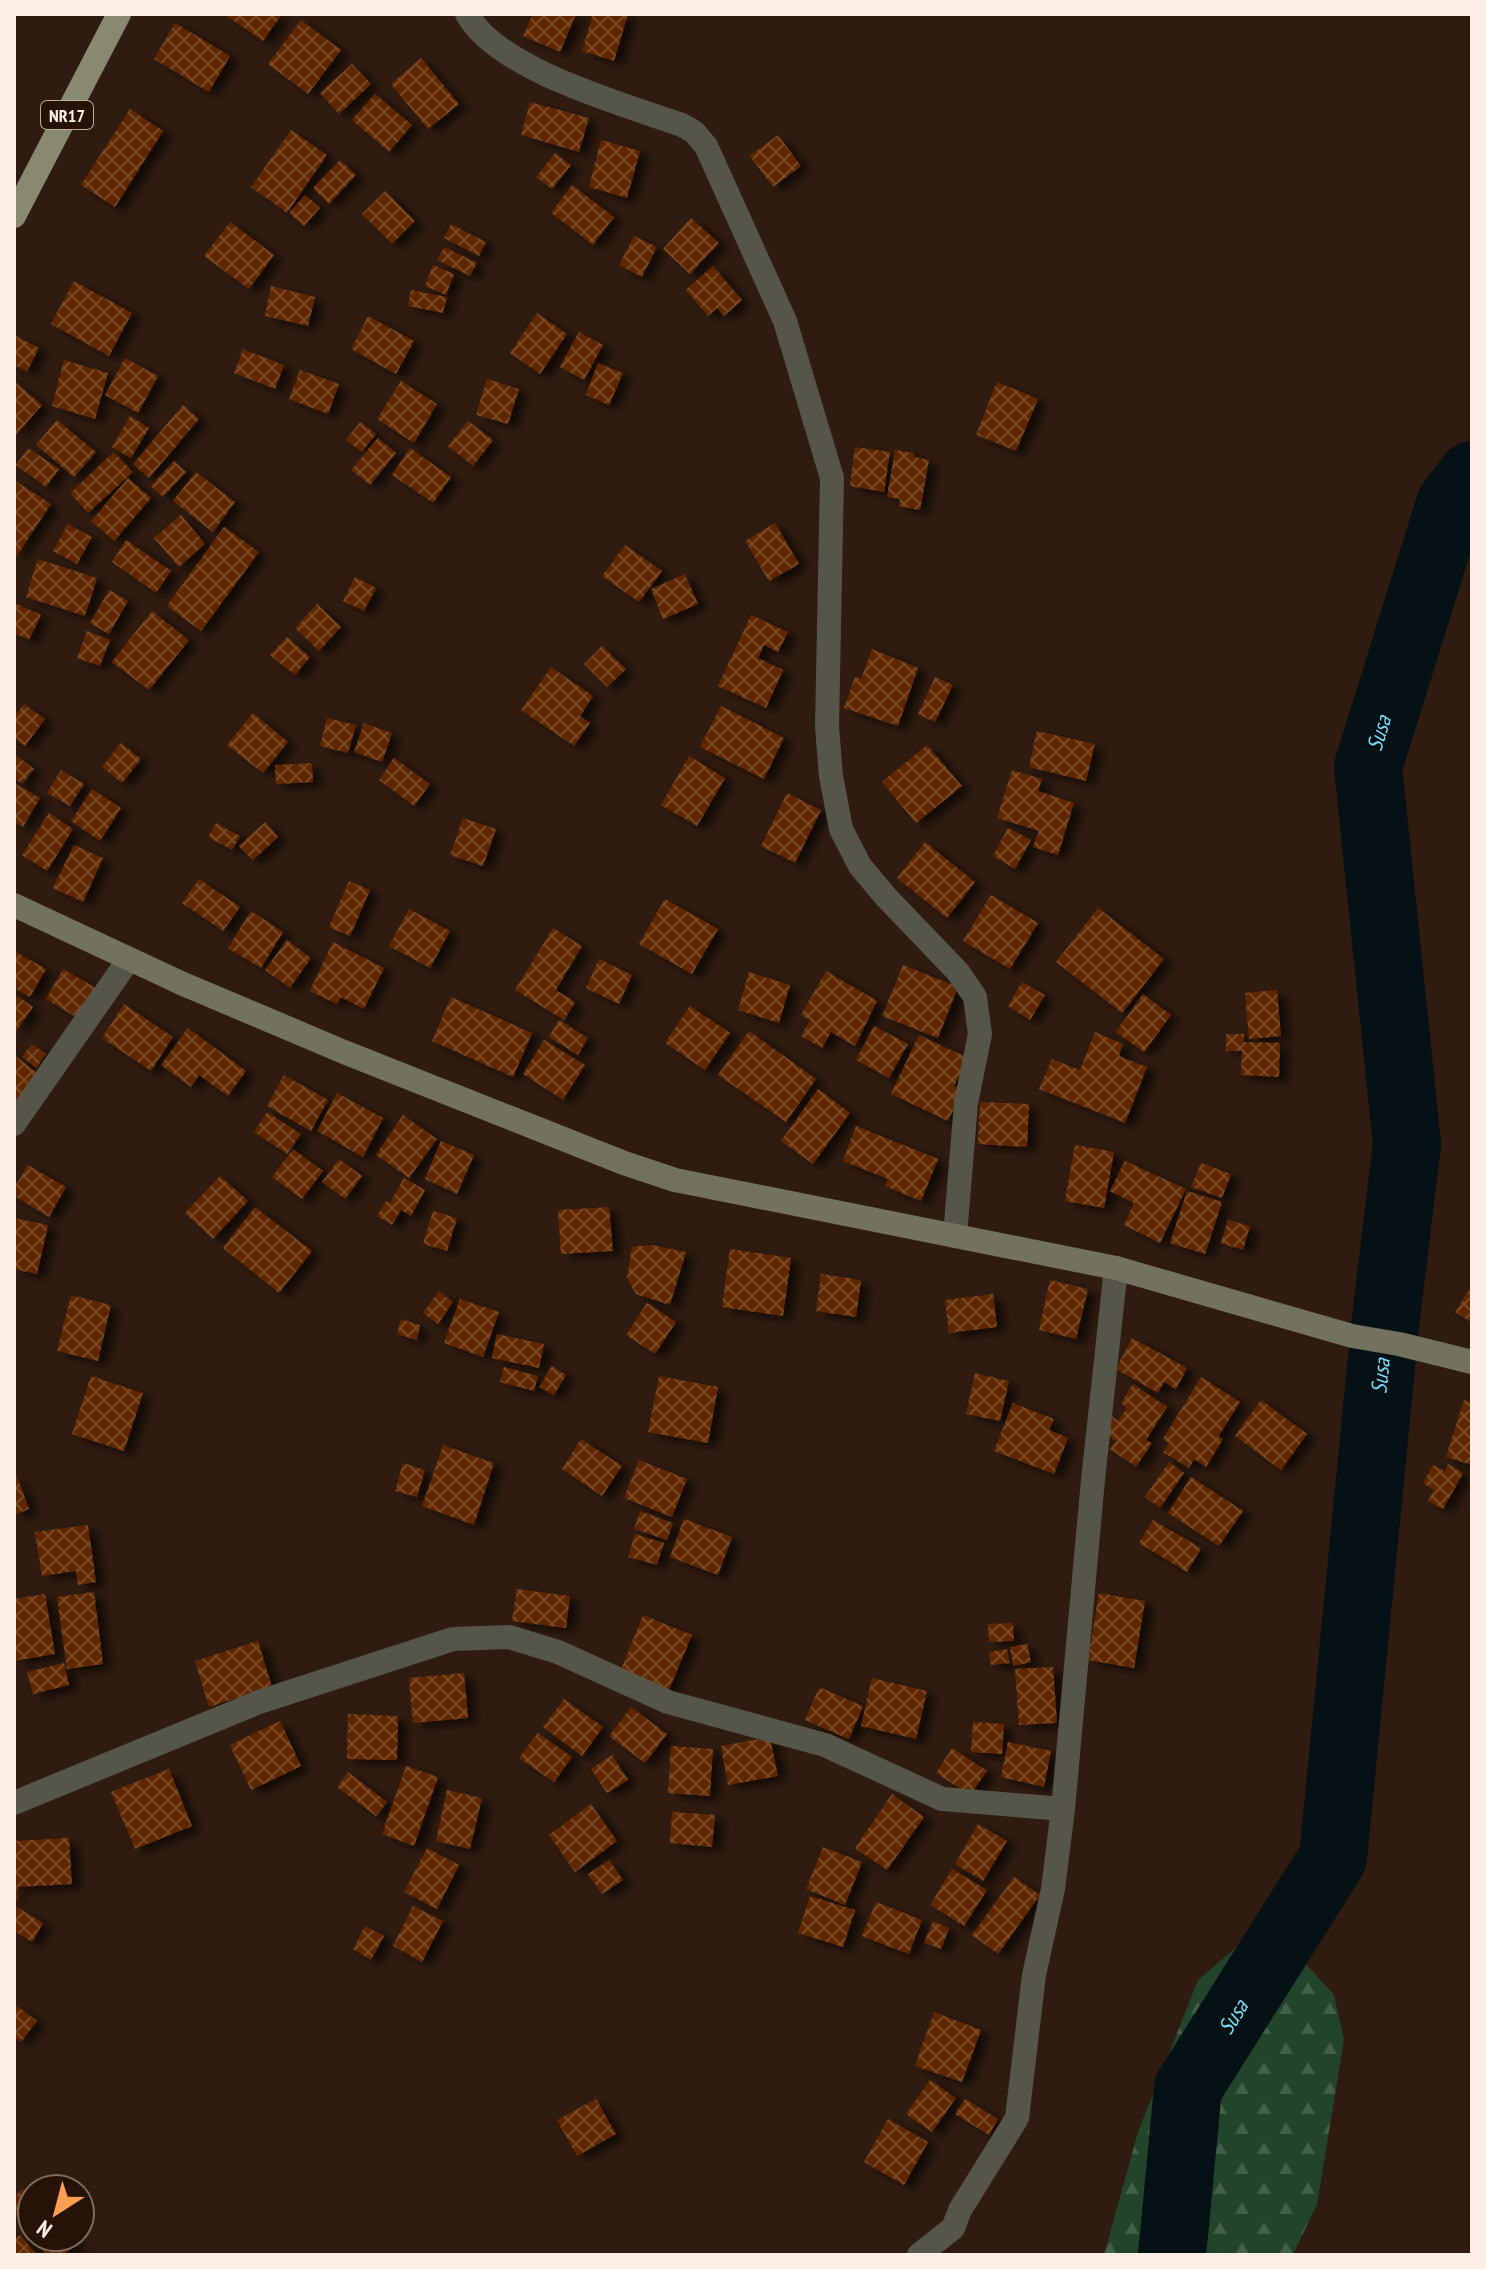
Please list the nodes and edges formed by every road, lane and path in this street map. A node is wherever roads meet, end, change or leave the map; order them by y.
1 (119, 14) edge
2 (467, 14) edge
3 (14, 216) edge
4 (14, 905) edge
5 (129, 959) junction
6 (14, 1124) edge
7 (955, 1236) junction
8 (1116, 1268) junction
9 (1472, 1362) edge
10 (14, 1803) edge
11 (1063, 1809) junction
12 (919, 2255) edge

1 - 3 main road, NR17
2 - 7 street
4 - 5 main road
5 - 6 street
5 - 7 main road
7 - 8 main road
8 - 9 main road
8 - 11 street
10 - 11 street
11 - 12 street

